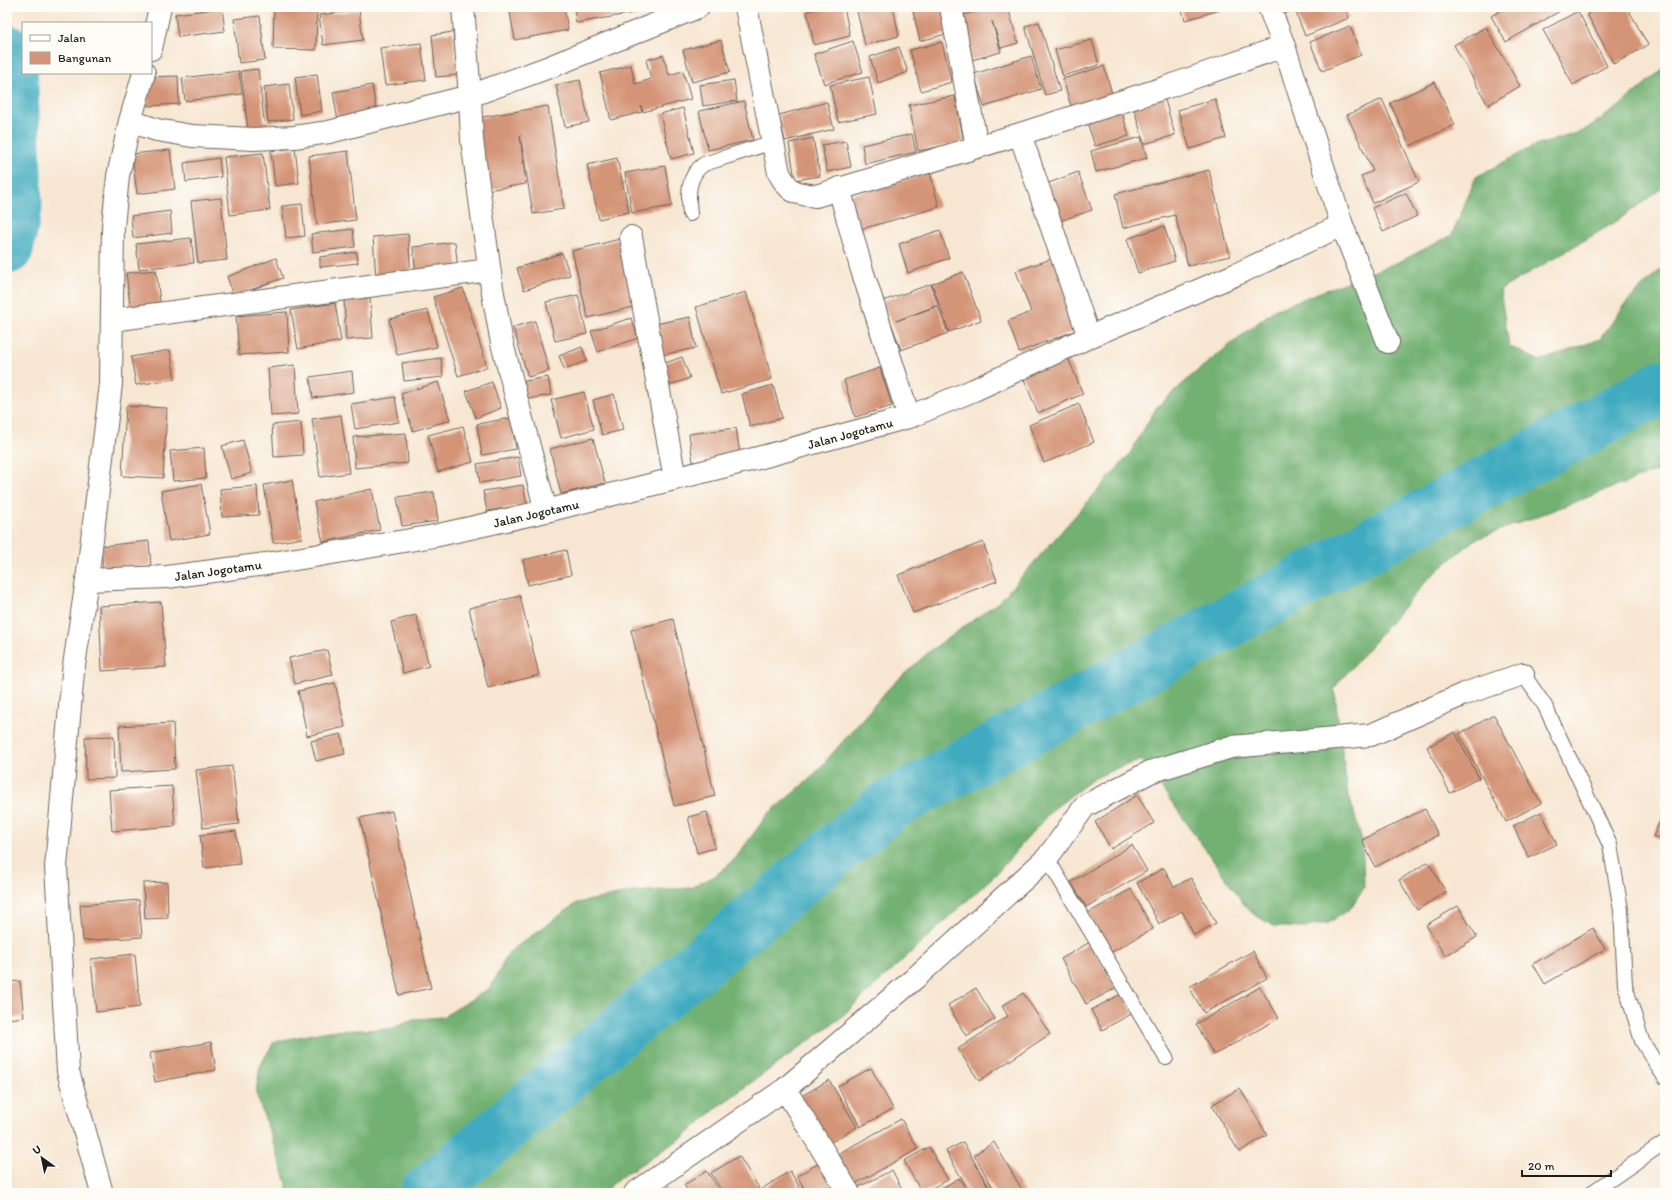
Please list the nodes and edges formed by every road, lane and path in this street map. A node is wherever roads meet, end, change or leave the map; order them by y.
1 (160, 7) edge
2 (463, 7) edge
3 (696, 7) edge
4 (746, 7) edge
5 (951, 7) edge
6 (1269, 7) edge
7 (152, 44) edge
8 (1284, 46) junction
9 (144, 74) edge
10 (470, 96) junction
11 (130, 121) junction
12 (1020, 134) junction
13 (773, 142) junction
14 (977, 147) junction
15 (839, 188) junction
16 (690, 214) dead end
17 (1342, 225) junction
18 (631, 237) dead end
19 (489, 270) junction
20 (112, 320) junction
21 (1089, 337) junction
22 (1388, 342) dead end
23 (909, 417) junction
24 (675, 479) junction
25 (546, 511) junction
26 (87, 580) junction
27 (1523, 674) joint
28 (1047, 858) junction
29 (1166, 1058) dead end
30 (1665, 1078) edge
31 (785, 1089) junction
32 (1665, 1142) edge
33 (102, 1193) edge
34 (635, 1193) edge
35 (849, 1193) edge
36 (1591, 1193) edge

1 - 7 street
2 - 10 street
3 - 10 street
4 - 13 street
5 - 14 street
6 - 8 street
8 - 12 street
8 - 17 street
9 - 11 street
10 - 11 street
10 - 19 street
11 - 20 street
12 - 14 street
12 - 21 street
13 - 15 street
13 - 16 lane
14 - 15 street
15 - 23 street
17 - 21 street, Jalan Jogotamu
17 - 22 street
18 - 24 street
19 - 20 street
19 - 25 street
20 - 26 street
21 - 23 street, Jalan Jogotamu
23 - 24 street, Jalan Jogotamu
24 - 25 street, Jalan Jogotamu
25 - 26 street, Jalan Jogotamu
26 - 33 street
27 - 28 street
27 - 30 lane
28 - 29 lane
28 - 31 street
31 - 34 street
31 - 35 street
32 - 36 lane

